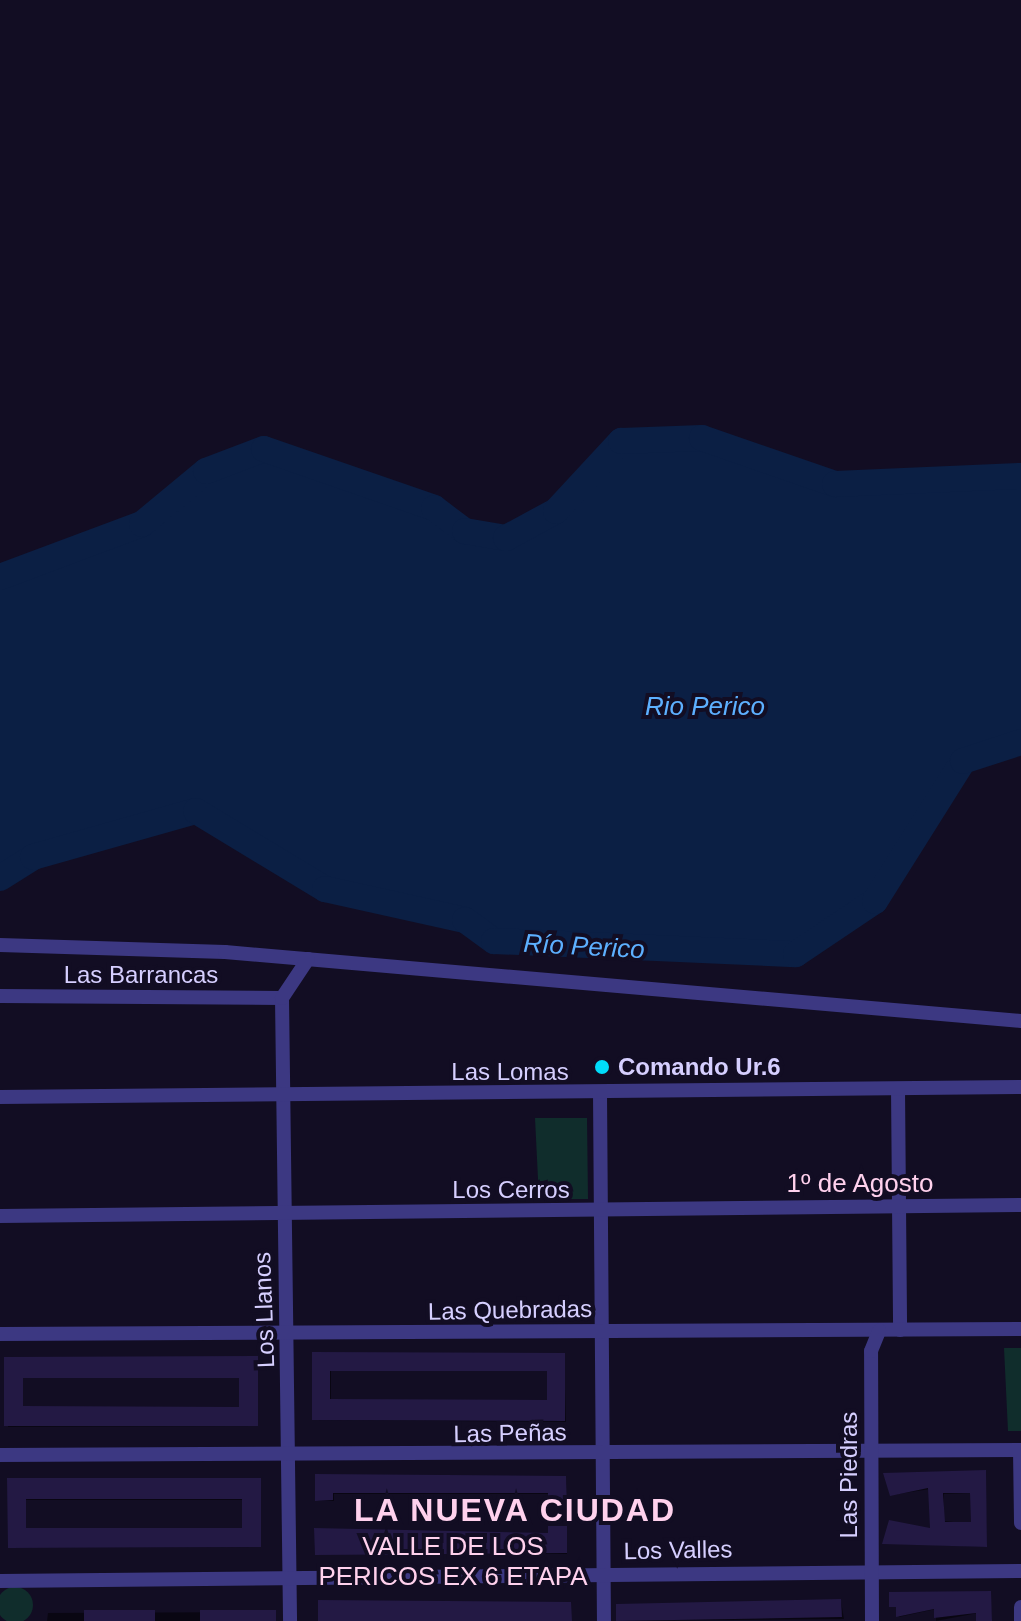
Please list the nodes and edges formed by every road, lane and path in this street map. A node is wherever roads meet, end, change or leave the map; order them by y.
1 (0, 945) edge
2 (308, 959) junction
3 (0, 996) edge
4 (282, 998) junction
5 (1021, 1021) edge
6 (1021, 1087) edge
7 (898, 1089) junction
8 (600, 1093) junction
9 (282, 1094) junction
10 (0, 1097) edge
11 (1021, 1205) edge
12 (899, 1207) junction
13 (599, 1212) junction
14 (283, 1213) junction
15 (0, 1216) edge
16 (1021, 1329) edge
17 (900, 1330) junction
18 (601, 1331) junction
19 (879, 1331) junction
20 (0, 1334) edge
21 (287, 1334) junction
22 (871, 1450) junction
23 (1020, 1450) edge
24 (604, 1454) junction
25 (0, 1455) edge
26 (288, 1457) junction
27 (1021, 1523) edge
28 (872, 1569) junction
29 (1021, 1571) edge
30 (604, 1573) junction
31 (290, 1577) junction
32 (0, 1581) edge
33 (1021, 1607) edge
34 (290, 1621) edge
35 (604, 1621) edge
36 (872, 1621) edge
37 (1021, 1621) edge

1 - 2 street
2 - 4 street
2 - 5 street
3 - 4 street, Las Barrancas
4 - 9 street, Los Llanos
6 - 7 street, Las Lomas
7 - 8 street, Las Lomas
7 - 12 street
8 - 9 street, Las Lomas
8 - 13 street
9 - 10 street, Las Lomas
9 - 14 street, Los Llanos
11 - 12 street, Los Cerros
12 - 13 street, Los Cerros
12 - 17 street
13 - 14 street, Los Cerros
13 - 18 street
14 - 15 street, Los Cerros
14 - 21 street, Los Llanos
16 - 17 street, Las Quebradas
17 - 19 street, Las Quebradas
18 - 19 street, Las Quebradas
18 - 21 street, Las Quebradas
18 - 24 street
19 - 22 street, Las Piedras
20 - 21 street, Las Quebradas
21 - 26 street, Los Llanos
22 - 23 street, Las Peñas
22 - 24 street, Las Peñas
22 - 28 street, Las Piedras
23 - 27 street
24 - 26 street, Las Peñas
24 - 30 street
25 - 26 street, Las Peñas
26 - 31 street, Los Llanos
28 - 29 street, Los Valles
28 - 30 street, Los Valles
28 - 36 street, Las Piedras
30 - 31 street, Los Valles
30 - 35 street
31 - 32 street, Los Valles
31 - 34 street, Los Llanos
33 - 37 street

